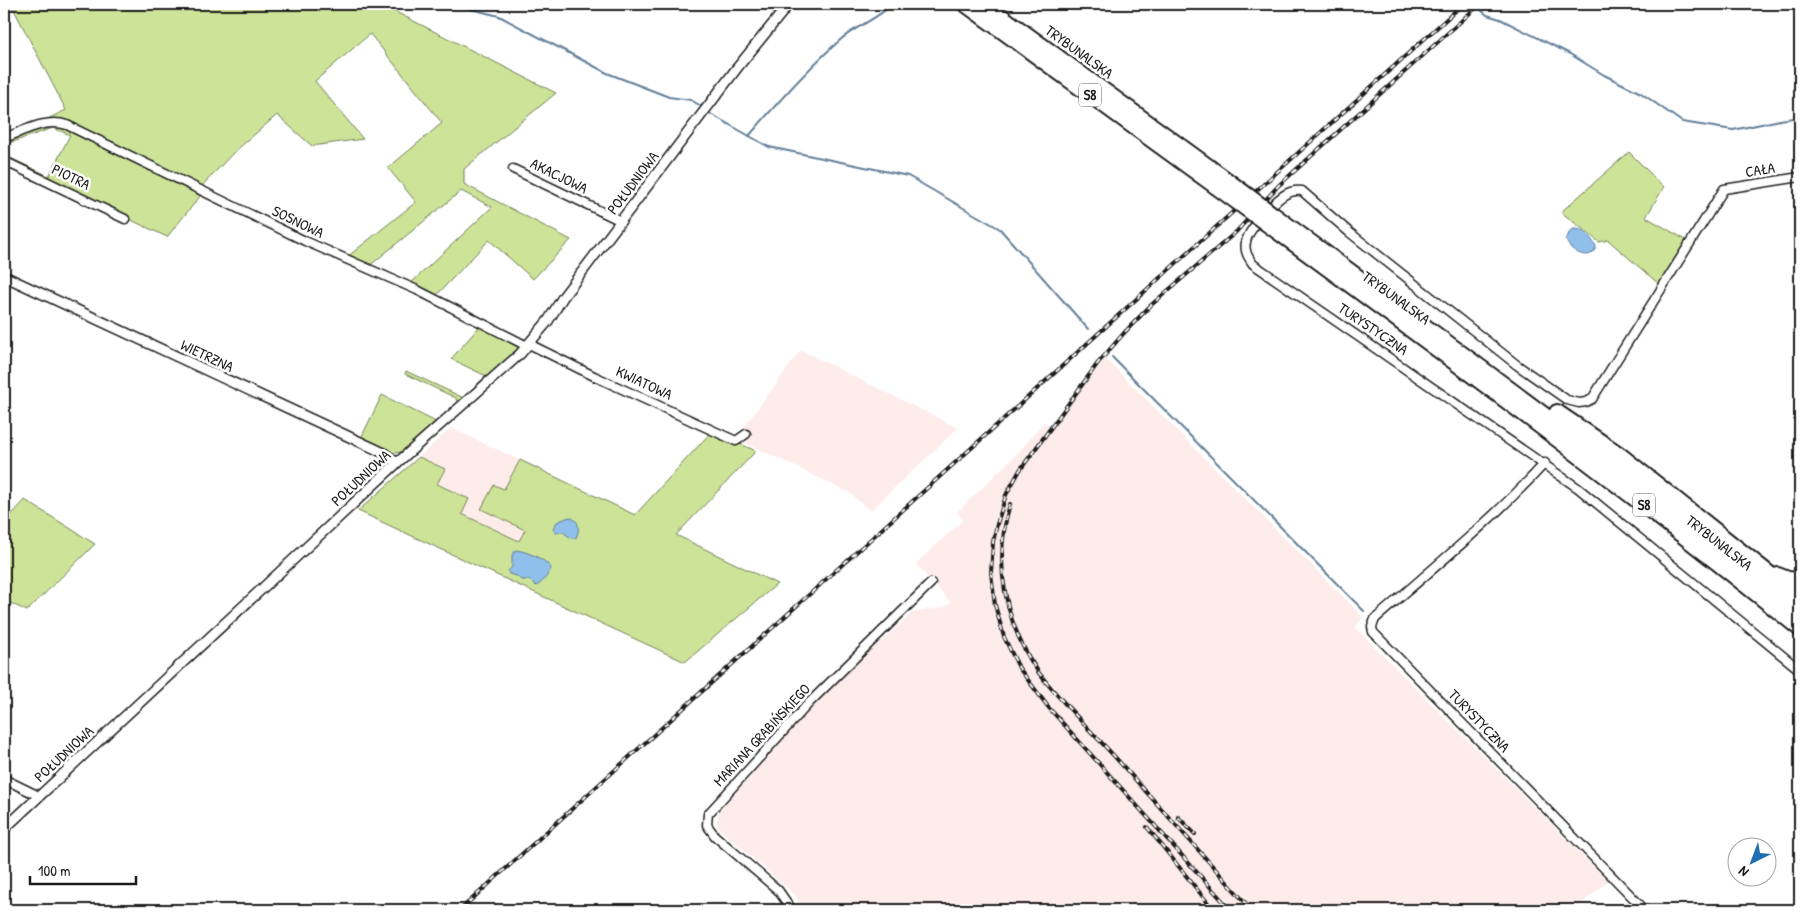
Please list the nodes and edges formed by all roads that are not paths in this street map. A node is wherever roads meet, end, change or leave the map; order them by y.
1 (789, 4) edge
2 (965, 4) edge
3 (985, 4) edge
4 (4, 138) edge
5 (4, 161) edge
6 (512, 169) dead end
7 (1800, 177) edge
8 (1219, 182) junction
9 (1724, 189) joint
10 (126, 219) dead end
11 (1270, 219) junction
12 (621, 221) junction
13 (4, 276) edge
14 (528, 345) junction
15 (1490, 373) junction
16 (746, 434) dead end
17 (397, 463) junction
18 (1545, 464) junction
19 (1763, 568) junction
20 (1800, 580) edge
21 (931, 583) dead end
22 (1800, 598) edge
23 (1800, 615) edge
24 (1800, 629) edge
25 (1800, 670) edge
26 (4, 779) edge
27 (39, 796) junction
28 (4, 829) edge
29 (792, 910) edge
30 (1645, 910) edge

1 - 12 street, POŁUDNIOWA
2 - 8 highway, TRYBUNALSKA / S8
3 - 8 highway, TRYBUNALSKA / S8
4 - 14 street, SOSNOWA
5 - 10 street, PIOTRA
6 - 12 street, AKACJOWA
7 - 9 street, CAŁA
8 - 11 highway, TRYBUNALSKA / S8, bridge
9 - 18 street, TURYSTYCZNA
11 - 15 highway, TRYBUNALSKA / S8
11 - 24 highway, TRYBUNALSKA / S8
12 - 14 street, POŁUDNIOWA
13 - 17 street, WIETRZNA
14 - 16 street, KWIATOWA
14 - 17 street, POŁUDNIOWA
15 - 19 highway
15 - 23 highway, TRYBUNALSKA / S8
17 - 27 street, POŁUDNIOWA
18 - 25 street
18 - 30 street, TURYSTYCZNA
19 - 20 highway
19 - 22 highway
21 - 29 street, MARIANA GRABIŃSKIEGO
26 - 27 street
27 - 28 street, POŁUDNIOWA

